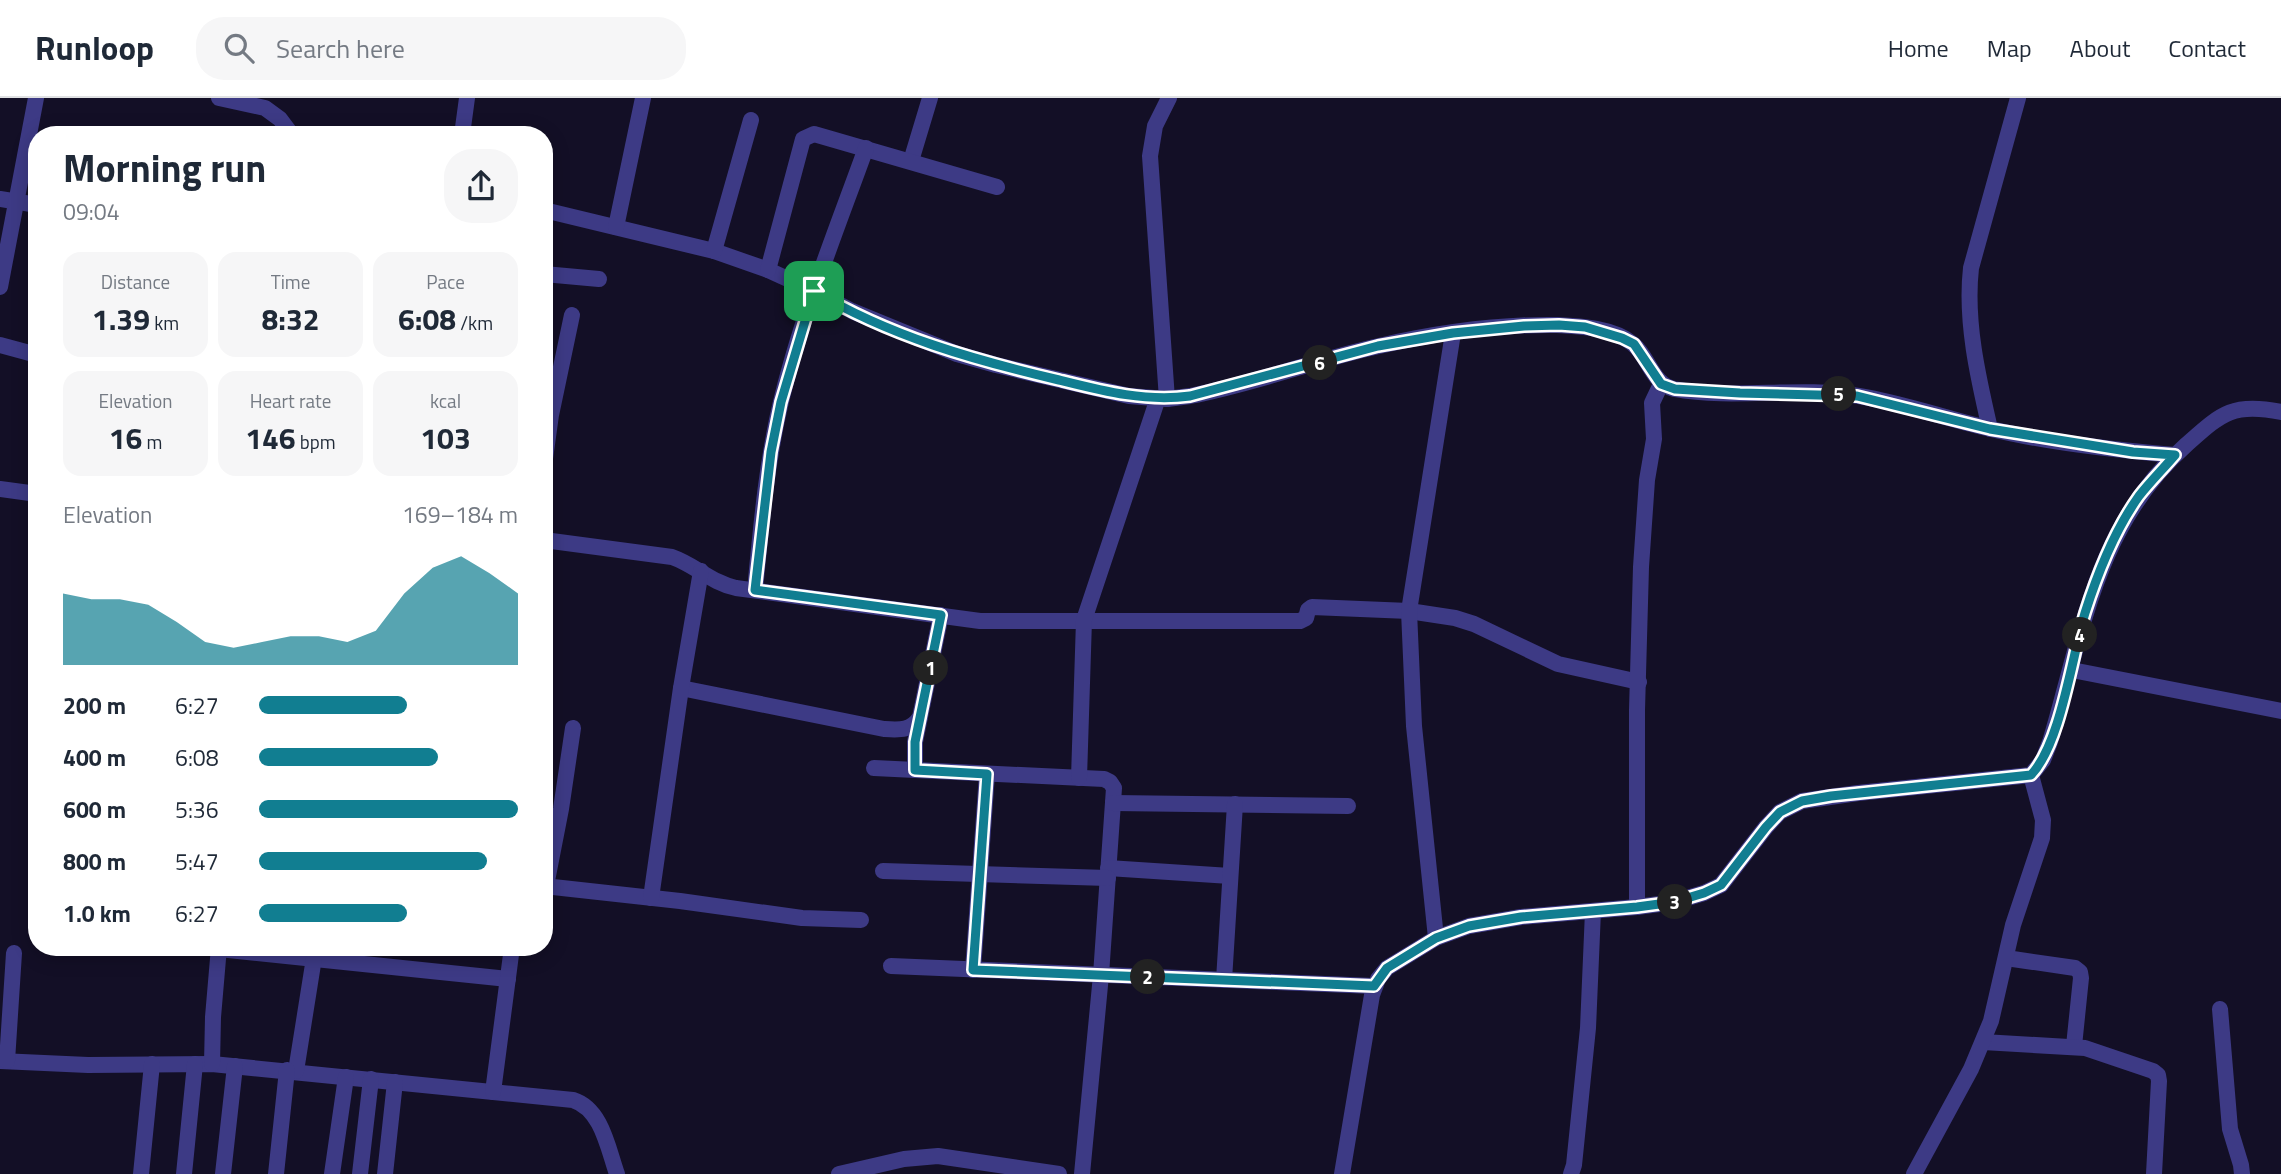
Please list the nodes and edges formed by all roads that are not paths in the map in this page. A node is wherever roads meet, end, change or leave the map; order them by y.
1 (36, 98) edge
2 (219, 98) edge
3 (467, 98) edge
4 (643, 98) edge
5 (930, 98) edge
6 (1169, 98) edge
7 (2018, 98) edge
8 (751, 120) dead end
9 (31, 126) edge
10 (286, 126) edge
11 (462, 126) edge
12 (28, 142) edge
13 (866, 148) junction
14 (911, 161) junction
15 (997, 187) dead end
16 (0, 199) edge
17 (17, 202) junction
18 (28, 204) edge
19 (553, 211) edge
20 (616, 227) junction
21 (714, 251) junction
22 (768, 270) junction
23 (553, 275) edge
24 (599, 279) dead end
25 (0, 287) edge
26 (814, 291) junction
27 (572, 315) dead end
28 (1453, 333) junction
29 (0, 345) edge
30 (28, 353) edge
31 (1661, 384) junction
32 (1162, 399) junction
33 (553, 405) edge
34 (2281, 412) edge
35 (1990, 429) junction
36 (2175, 455) junction
37 (0, 489) edge
38 (28, 493) edge
39 (553, 541) edge
40 (701, 571) junction
41 (755, 590) junction
42 (1409, 611) junction
43 (941, 615) junction
44 (1084, 620) junction
45 (2071, 670) junction
46 (1639, 681) junction
47 (681, 688) junction
48 (2281, 711) edge
49 (920, 717) junction
50 (573, 728) dead end
51 (874, 768) dead end
52 (915, 770) junction
53 (987, 774) junction
54 (2031, 775) junction
55 (1079, 778) junction
56 (1113, 803) junction
57 (1235, 804) junction
58 (1348, 806) dead end
59 (553, 848) edge
60 (883, 871) dead end
61 (980, 873) junction
62 (1108, 873) junction
63 (1230, 876) junction
64 (553, 887) edge
65 (651, 898) junction
66 (1637, 907) junction
67 (1593, 911) junction
68 (861, 920) dead end
69 (1436, 938) junction
70 (14, 953) dead end
71 (219, 956) edge
72 (295, 956) edge
73 (511, 956) edge
74 (314, 958) junction
75 (2006, 958) junction
76 (891, 967) dead end
77 (973, 970) junction
78 (1101, 975) junction
79 (508, 979) junction
80 (1224, 980) junction
81 (1374, 986) junction
82 (2220, 1009) dead end
83 (1983, 1042) junction
84 (2074, 1046) junction
85 (3, 1061) edge
86 (152, 1064) junction
87 (195, 1064) junction
88 (212, 1064) junction
89 (235, 1066) junction
90 (291, 1071) junction
91 (345, 1077) junction
92 (371, 1079) junction
93 (395, 1082) junction
94 (493, 1092) junction
95 (904, 1166) edge
96 (142, 1174) edge
97 (184, 1174) edge
98 (223, 1174) edge
99 (276, 1174) edge
100 (332, 1174) edge
101 (360, 1174) edge
102 (385, 1174) edge
103 (617, 1174) edge
104 (839, 1174) edge
105 (1059, 1174) edge
106 (1082, 1174) edge
107 (1342, 1174) edge
108 (1571, 1174) edge
109 (1914, 1174) edge
110 (2154, 1174) edge
111 (2242, 1174) edge

1 - 9 street
2 - 10 street
3 - 11 street
4 - 20 street
5 - 14 street
6 - 32 street
7 - 35 street
8 - 21 street
12 - 17 street
13 - 14 street
13 - 22 street
13 - 26 street
14 - 15 street
16 - 17 street
17 - 18 street
17 - 25 street
19 - 20 street
20 - 21 street
21 - 22 street
22 - 26 street
23 - 24 street
26 - 32 street
26 - 41 street
27 - 33 street
28 - 31 street
28 - 32 street
28 - 42 street
29 - 30 street
31 - 35 street
31 - 46 street
32 - 44 street
34 - 36 street
35 - 36 street
36 - 45 street
37 - 38 street
39 - 40 street
40 - 41 street
40 - 47 street
41 - 43 street
42 - 44 street
42 - 46 street
42 - 69 street
43 - 44 street
43 - 49 street
44 - 55 street
45 - 48 street
45 - 54 street
46 - 66 street
47 - 49 street
47 - 65 street
49 - 52 street
50 - 59 street
51 - 52 street
52 - 53 street
53 - 55 street
53 - 61 street
54 - 66 street
54 - 75 street
55 - 56 street
56 - 57 street
56 - 62 street
57 - 58 street
57 - 63 street
60 - 61 street
61 - 62 street
61 - 77 street
62 - 63 street
62 - 78 street
63 - 80 street
64 - 65 street
65 - 68 street
66 - 67 street
67 - 69 street
67 - 108 street
69 - 81 street
70 - 85 street
71 - 88 street
72 - 74 street
73 - 79 street
74 - 79 street
74 - 90 street
75 - 83 street
75 - 84 street
76 - 77 street
77 - 78 street
78 - 80 street
78 - 106 street
79 - 94 street
80 - 81 street
81 - 107 street
82 - 111 street
83 - 84 street
83 - 109 street
84 - 110 street
85 - 86 street
86 - 87 street
86 - 96 street
87 - 88 street
87 - 97 street
88 - 89 street
89 - 90 street
89 - 98 street
90 - 91 street
90 - 99 street
91 - 92 street
91 - 100 street
92 - 93 street
92 - 101 street
93 - 94 street
93 - 102 street
94 - 103 street
95 - 104 street
95 - 105 street

